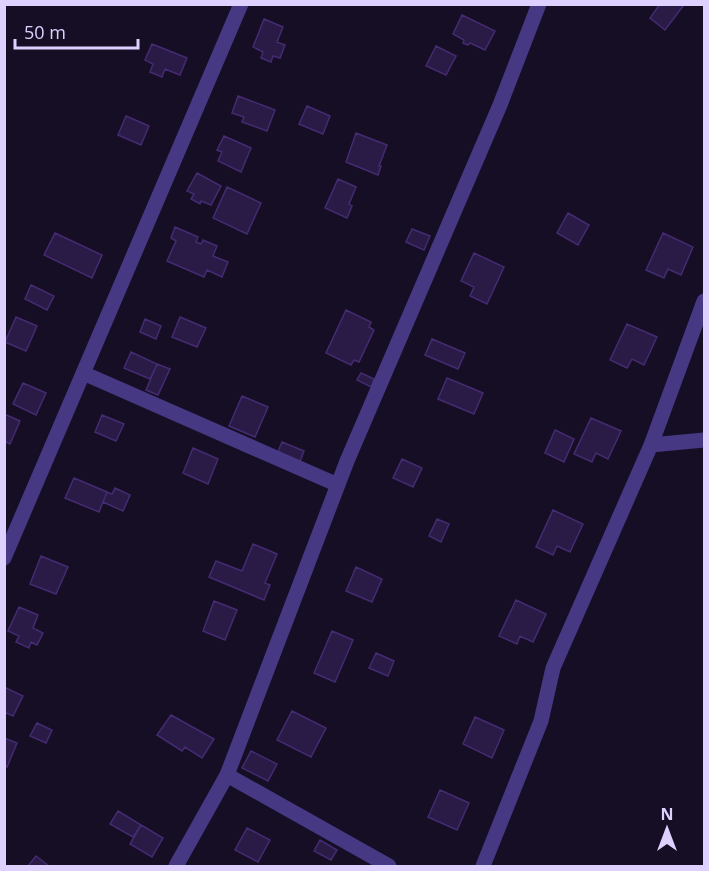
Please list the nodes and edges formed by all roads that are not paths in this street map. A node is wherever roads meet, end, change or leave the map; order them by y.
1 (241, 4) edge
2 (539, 4) edge
3 (705, 301) edge
4 (83, 373) junction
5 (705, 440) edge
6 (651, 446) junction
7 (338, 485) junction
8 (4, 558) edge
9 (227, 775) junction
10 (176, 867) edge
11 (389, 867) edge
12 (483, 867) edge

1 - 4 street
2 - 7 street
3 - 6 street
4 - 7 street
4 - 8 street
5 - 6 street
6 - 12 street
7 - 9 street
9 - 10 street
9 - 11 street

